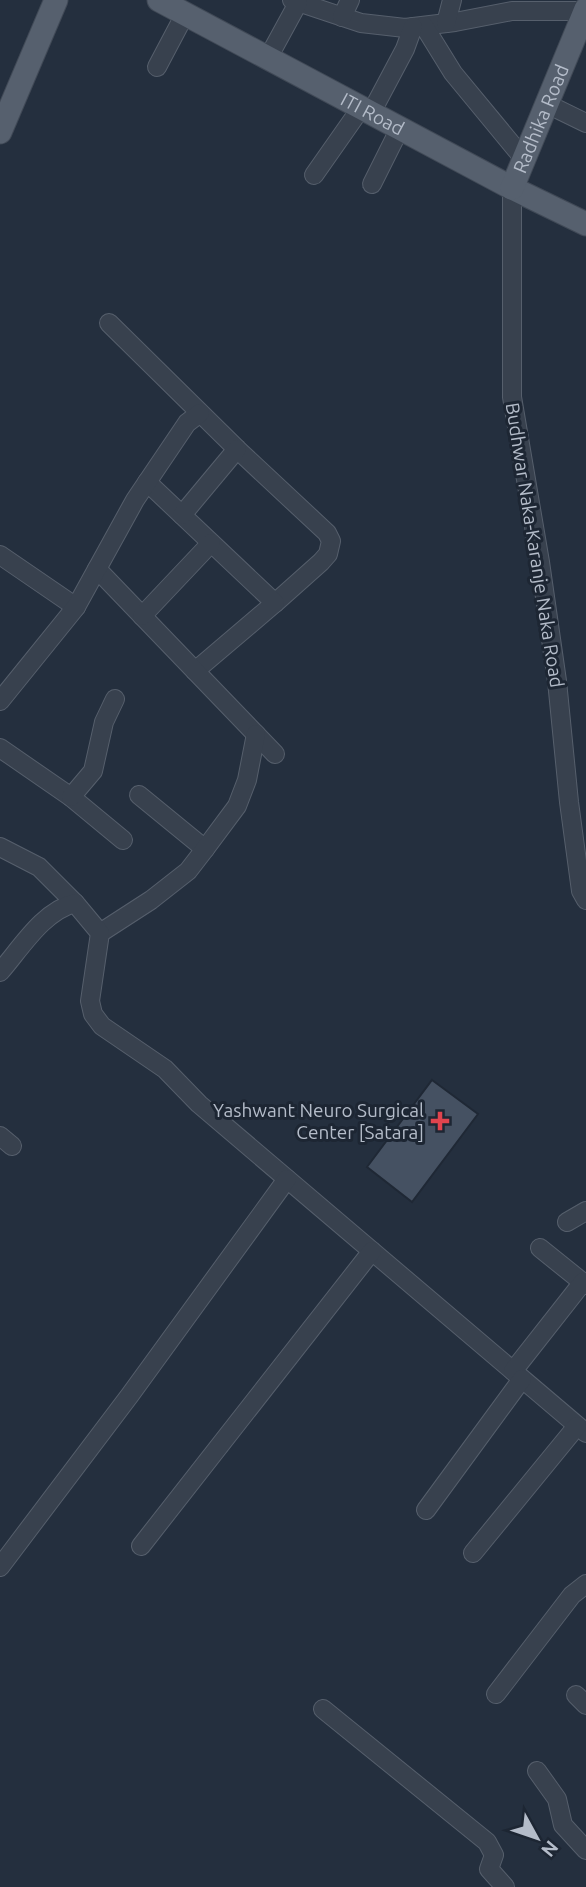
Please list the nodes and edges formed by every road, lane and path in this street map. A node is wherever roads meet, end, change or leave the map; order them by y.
1 (56, 0) edge
2 (159, 0) edge
3 (350, 0) edge
4 (452, 0) edge
5 (295, 1) edge
6 (586, 10) edge
7 (185, 14) junction
8 (342, 17) junction
9 (446, 23) junction
10 (418, 27) junction
11 (581, 39) edge
12 (268, 58) junction
13 (157, 67) dead end
14 (547, 104) junction
15 (366, 110) junction
16 (586, 123) edge
17 (400, 128) junction
18 (0, 132) edge
19 (524, 159) junction
20 (314, 175) dead end
21 (372, 184) dead end
22 (512, 188) junction
23 (586, 224) edge
24 (109, 323) dead end
25 (200, 413) junction
26 (237, 449) junction
27 (147, 482) junction
28 (182, 515) junction
29 (211, 543) junction
30 (0, 555) edge
31 (97, 569) junction
32 (275, 603) junction
33 (76, 607) junction
34 (142, 616) junction
35 (195, 671) junction
36 (115, 699) dead end
37 (0, 701) edge
38 (256, 734) junction
39 (0, 748) edge
40 (275, 754) dead end
41 (139, 795) dead end
42 (71, 797) junction
43 (123, 840) dead end
44 (0, 847) edge
45 (205, 849) junction
46 (586, 900) edge
47 (75, 902) junction
48 (100, 933) junction
49 (0, 972) edge
50 (287, 1179) junction
51 (586, 1211) edge
52 (567, 1222) dead end
53 (540, 1248) dead end
54 (372, 1251) junction
55 (584, 1284) edge
56 (517, 1375) junction
57 (581, 1429) edge
58 (426, 1510) dead end
59 (141, 1546) dead end
60 (473, 1553) dead end
61 (0, 1567) edge
62 (586, 1584) edge
63 (496, 1694) dead end
64 (323, 1709) dead end
65 (537, 1771) dead end
66 (586, 1850) edge
67 (505, 1887) edge

1 - 18 main road
2 - 7 main road, ITI Road
3 - 8 street
4 - 9 street
5 - 8 street
5 - 12 street
6 - 9 street
6 - 11 main road, Radhika Road
7 - 12 main road, ITI Road
7 - 13 street
8 - 10 street
9 - 10 street
10 - 15 street
10 - 19 street
11 - 14 main road, Radhika Road
12 - 15 main road, ITI Road
14 - 16 street
14 - 19 main road, Radhika Road
15 - 17 main road, ITI Road
15 - 20 street
17 - 21 street
17 - 22 main road, ITI Road
19 - 22 main road, Radhika Road
22 - 23 main road, ITI Road
22 - 46 street, Budhwar Naka-Karanje Naka Road
24 - 25 street
25 - 26 street
25 - 27 street
26 - 28 street
26 - 32 street
27 - 28 street
27 - 31 street
28 - 29 street
29 - 32 street
29 - 34 street
30 - 33 street
31 - 33 street
31 - 34 street
32 - 35 street
33 - 37 street
34 - 35 street
35 - 38 street
36 - 42 street
38 - 40 street
38 - 45 street
39 - 42 street
41 - 45 street
42 - 43 street
44 - 47 street
45 - 48 street
47 - 48 street
47 - 49 street
48 - 50 street
50 - 54 street
50 - 61 street
51 - 52 street
53 - 55 street
54 - 56 street
54 - 59 street
55 - 56 street
56 - 57 street
56 - 58 street
57 - 60 street
62 - 63 street
64 - 67 street
65 - 66 street

